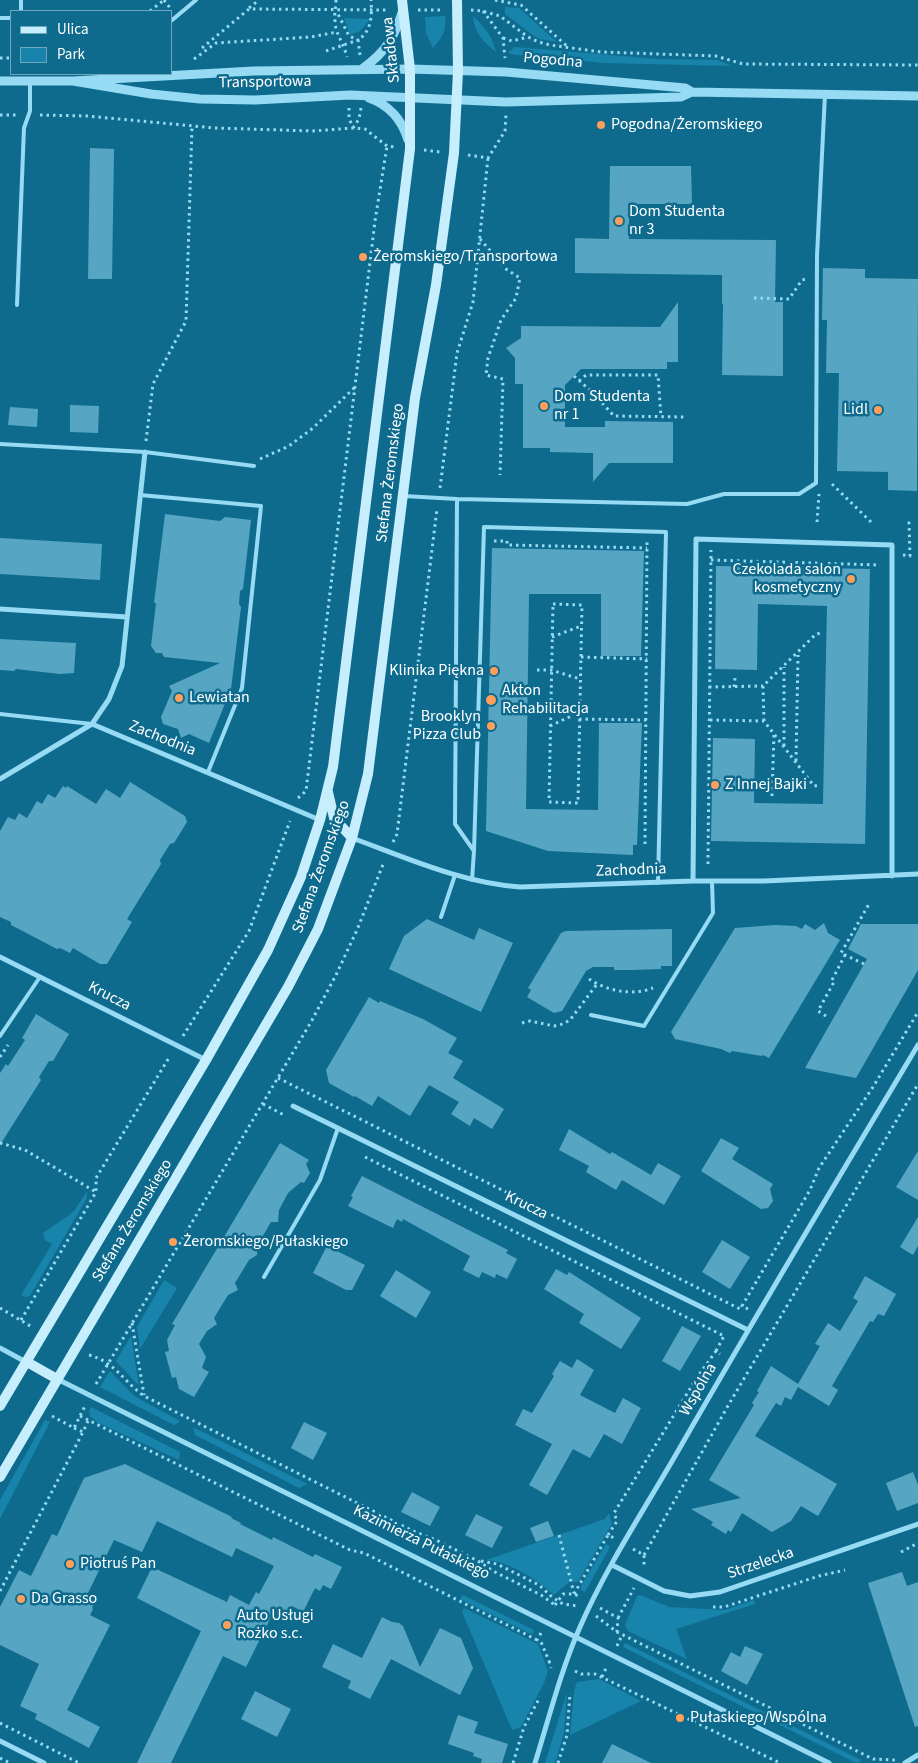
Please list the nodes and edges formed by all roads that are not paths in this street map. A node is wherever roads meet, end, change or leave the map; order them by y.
1 (196, 0) edge
2 (457, 0) edge
3 (402, 5) edge
4 (172, 20) edge
5 (362, 69) junction
6 (410, 70) junction
7 (458, 71) junction
8 (19, 77) edge
9 (0, 81) edge
10 (30, 81) junction
11 (74, 81) junction
12 (692, 92) junction
13 (826, 94) junction
14 (362, 96) junction
15 (918, 96) edge
16 (411, 98) junction
17 (458, 100) junction
18 (410, 149) junction
19 (18, 305) dead end
20 (0, 444) edge
21 (145, 452) junction
22 (254, 466) dead end
23 (140, 495) junction
24 (404, 496) junction
25 (457, 499) junction
26 (0, 609) edge
27 (127, 618) junction
28 (0, 714) edge
29 (92, 724) junction
30 (208, 772) junction
31 (0, 779) edge
32 (327, 791) junction
33 (320, 820) junction
34 (352, 838) junction
35 (474, 850) junction
36 (918, 874) edge
37 (455, 875) junction
38 (892, 876) junction
39 (472, 880) junction
40 (693, 881) junction
41 (712, 882) junction
42 (658, 883) junction
43 (442, 917) dead end
44 (0, 957) edge
45 (40, 977) junction
46 (591, 1015) dead end
47 (0, 1036) edge
48 (918, 1045) edge
49 (206, 1060) junction
50 (293, 1106) dead end
51 (338, 1128) junction
52 (264, 1277) dead end
53 (748, 1330) junction
54 (0, 1348) edge
55 (26, 1362) junction
56 (57, 1379) junction
57 (0, 1406) edge
58 (0, 1477) edge
59 (918, 1524) edge
60 (612, 1565) junction
61 (576, 1637) junction
62 (0, 1741) edge
63 (918, 1755) edge
64 (44, 1763) edge
65 (535, 1763) edge
66 (829, 1763) edge
67 (906, 1763) edge

1 - 4 lane
2 - 7 main road
3 - 5 street
3 - 6 main road, Składowa
5 - 6 street, Transportowa
5 - 11 street, Transportowa
6 - 7 street, Pogodna
6 - 16 main road, Składowa
7 - 12 street, Pogodna
7 - 17 main road, Stefana Żeromskiego
8 - 9 street, Transportowa
8 - 10 street, Transportowa
10 - 11 street, Transportowa
10 - 19 lane
11 - 14 street, Transportowa
12 - 13 street, Pogodna
12 - 17 street, Pogodna
13 - 15 street, Pogodna
13 - 25 lane
14 - 16 street, Transportowa
14 - 18 street
16 - 17 street, Transportowa
16 - 18 main road, Stefana Żeromskiego
17 - 24 main road, Stefana Żeromskiego
18 - 32 main road, Stefana Żeromskiego
20 - 21 lane
21 - 22 lane
21 - 23 street
23 - 27 street
23 - 30 lane
24 - 25 lane
24 - 34 main road, Stefana Żeromskiego
25 - 35 lane
26 - 27 street
27 - 29 street
28 - 29 lane
29 - 30 street, Zachodnia
29 - 31 street
30 - 33 street, Zachodnia
32 - 33 main road, Stefana Żeromskiego
32 - 34 main road
33 - 49 main road, Stefana Żeromskiego
34 - 37 street, Zachodnia
34 - 56 main road, Stefana Żeromskiego
35 - 39 lane
35 - 42 lane
36 - 38 street, Zachodnia
37 - 39 street, Zachodnia
37 - 43 lane
38 - 40 street
38 - 41 street, Zachodnia
39 - 42 street, Zachodnia
40 - 41 street, Zachodnia
40 - 42 street, Zachodnia
41 - 46 lane
44 - 45 street, Krucza
45 - 47 lane
45 - 49 street, Krucza
48 - 53 street, Wspólna
49 - 55 main road, Stefana Żeromskiego
50 - 51 street, Krucza
51 - 52 lane
51 - 53 street, Krucza
53 - 60 street, Wspólna
54 - 55 street, Kazimierza Pułaskiego
55 - 56 main road, Kazimierza Pułaskiego
55 - 57 main road, Stefana Żeromskiego
56 - 58 main road, Stefana Żeromskiego
56 - 61 street, Kazimierza Pułaskiego
59 - 60 street, Strzelecka
60 - 61 street, Wspólna
61 - 65 street, Wspólna
61 - 66 street, Kazimierza Pułaskiego
62 - 64 street
63 - 67 street

